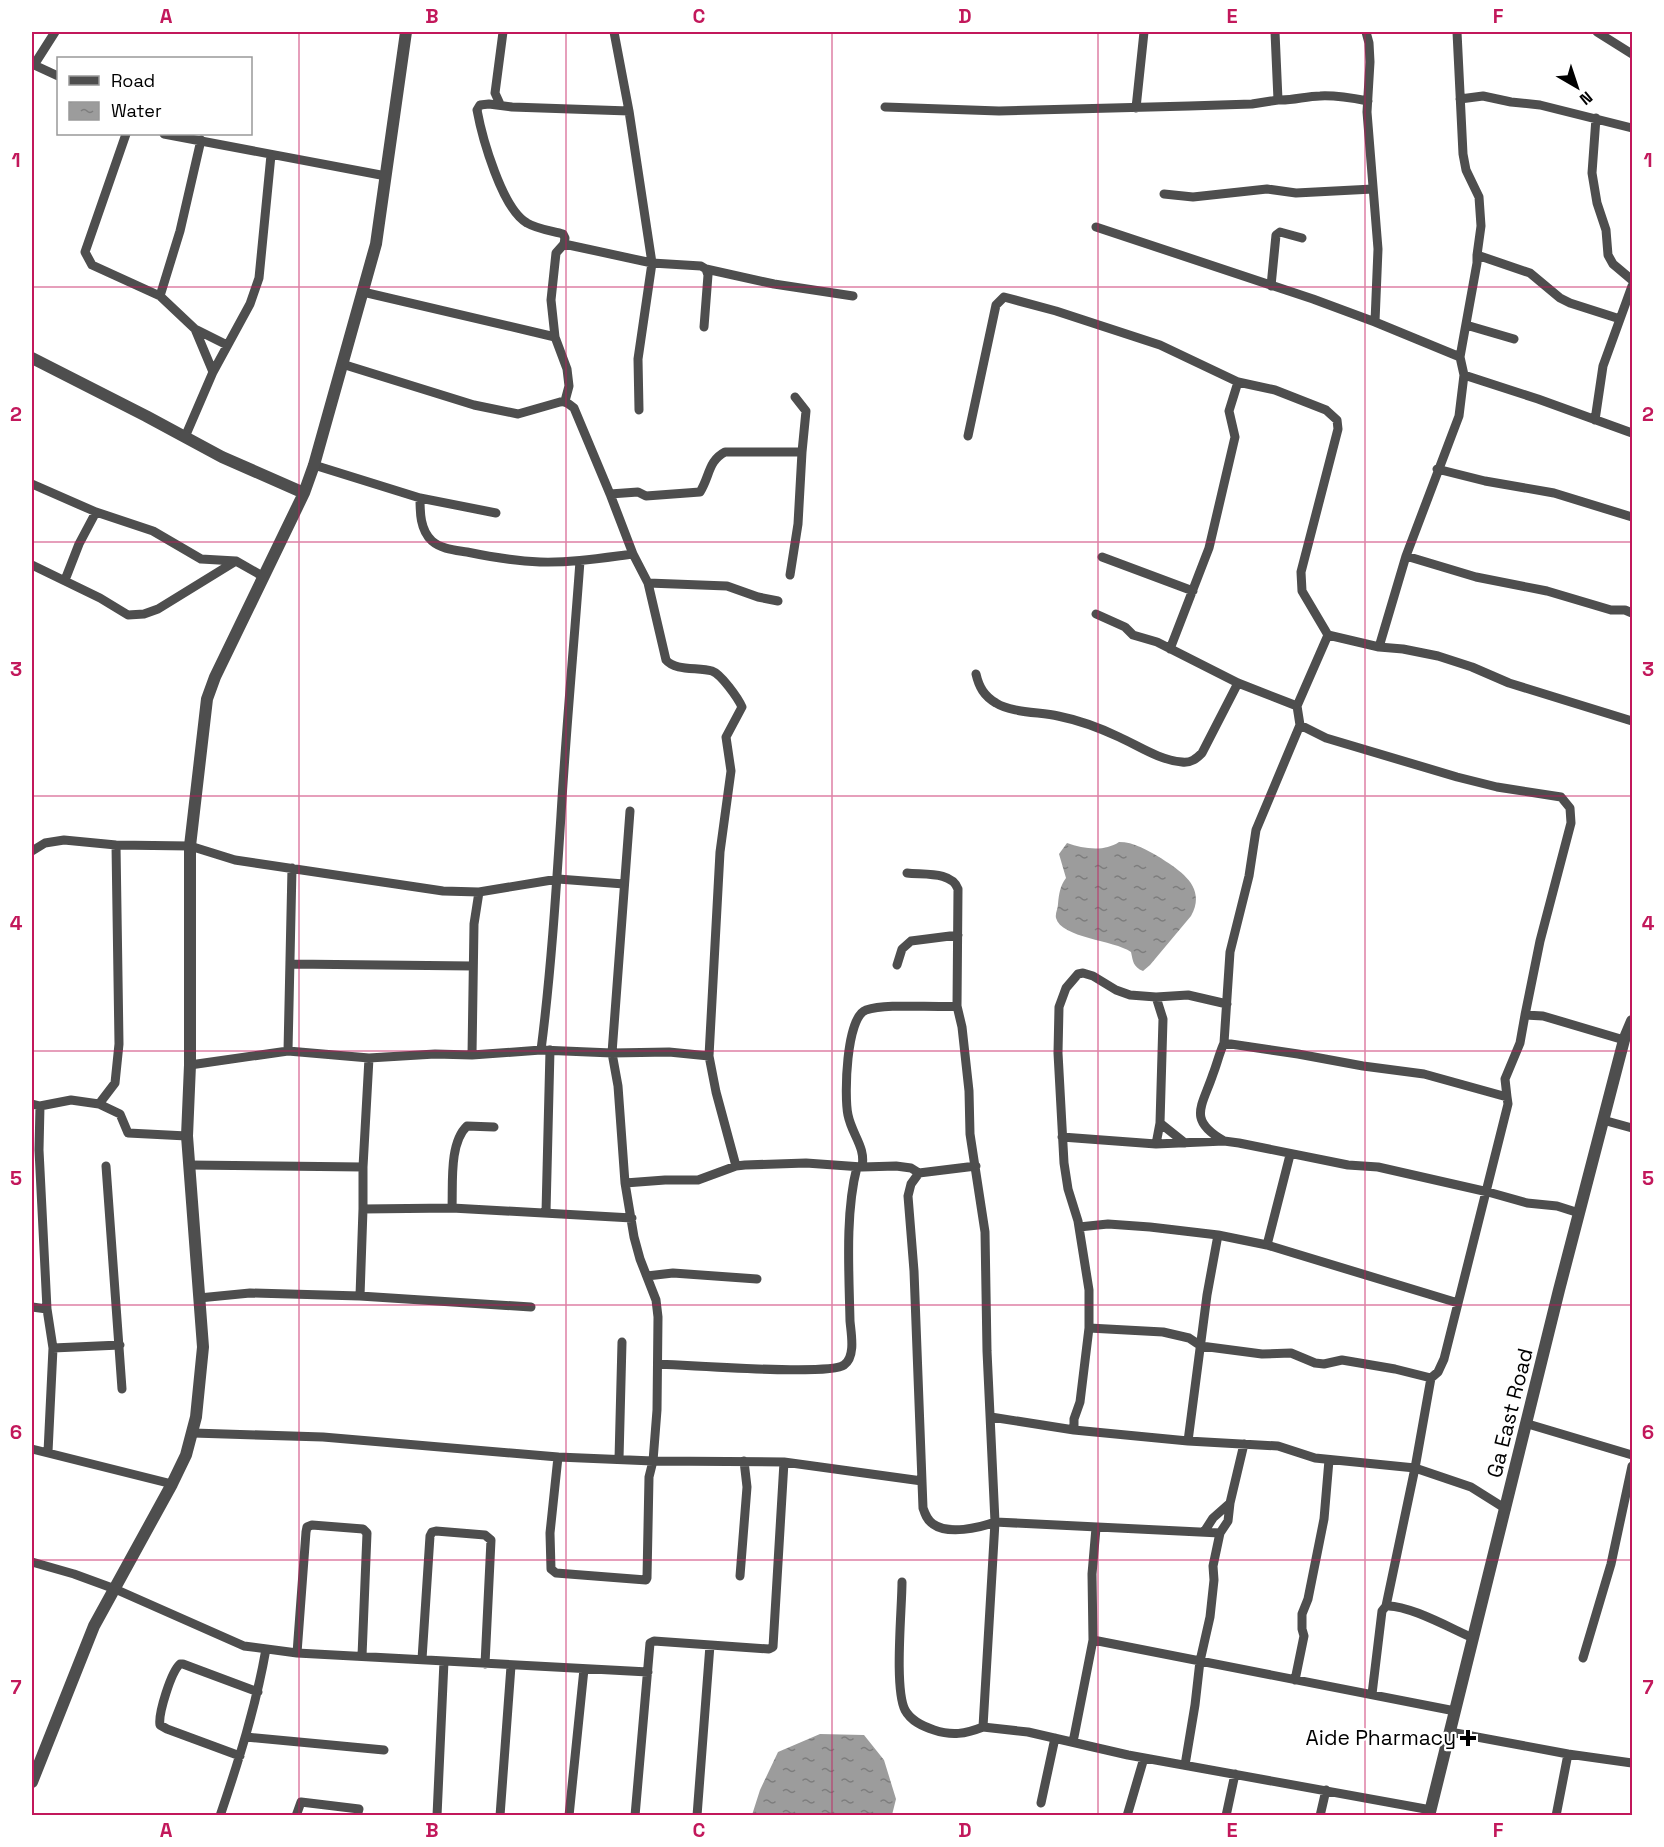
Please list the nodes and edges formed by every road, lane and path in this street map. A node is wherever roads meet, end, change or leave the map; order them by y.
1 (55, 32) edge
2 (406, 32) edge
3 (503, 32) edge
4 (614, 32) edge
5 (1144, 32) edge
6 (1275, 32) edge
7 (1366, 32) edge
8 (1457, 32) edge
9 (1597, 32) edge
10 (1632, 54) edge
11 (33, 65) edge
12 (57, 76) edge
13 (1460, 99) junction
14 (1278, 100) junction
15 (1368, 101) junction
16 (500, 104) junction
17 (885, 107) dead end
18 (1136, 108) junction
19 (629, 111) junction
20 (1596, 118) junction
21 (1632, 128) edge
22 (126, 135) edge
23 (170, 135) edge
24 (201, 140) junction
25 (271, 156) junction
26 (386, 176) junction
27 (1373, 189) junction
28 (1164, 194) dead end
29 (1096, 227) dead end
30 (1302, 238) dead end
31 (564, 244) junction
32 (1477, 255) junction
33 (652, 263) junction
34 (706, 269) junction
35 (1632, 280) edge
36 (1271, 286) junction
37 (1632, 286) edge
38 (363, 291) junction
39 (160, 296) junction
40 (853, 296) dead end
41 (1620, 319) junction
42 (1375, 322) junction
43 (1466, 325) junction
44 (704, 327) dead end
45 (195, 329) junction
46 (555, 337) junction
47 (1514, 339) dead end
48 (227, 345) junction
49 (1460, 357) junction
50 (32, 358) edge
51 (342, 364) junction
52 (213, 372) junction
53 (1464, 375) junction
54 (1238, 382) junction
55 (795, 397) dead end
56 (565, 401) junction
57 (639, 410) dead end
58 (1595, 420) junction
59 (1632, 433) edge
60 (968, 436) dead end
61 (185, 437) junction
62 (802, 452) junction
63 (314, 465) junction
64 (1437, 470) junction
65 (32, 484) edge
66 (304, 493) junction
67 (610, 494) junction
68 (420, 498) junction
69 (96, 512) junction
70 (496, 513) dead end
71 (1632, 517) edge
72 (633, 554) junction
73 (1406, 556) junction
74 (1102, 557) dead end
75 (236, 561) junction
76 (580, 561) junction
77 (33, 569) edge
78 (790, 575) dead end
79 (264, 577) junction
80 (65, 580) junction
81 (648, 583) junction
82 (1193, 591) junction
83 (778, 601) dead end
84 (1632, 613) edge
85 (1096, 614) dead end
86 (1328, 635) junction
87 (1379, 647) junction
88 (1170, 649) junction
89 (976, 674) dead end
90 (1238, 683) junction
91 (1297, 706) junction
92 (1632, 721) edge
93 (1300, 725) junction
94 (630, 811) dead end
95 (116, 845) junction
96 (190, 846) junction
97 (32, 851) edge
98 (291, 868) junction
99 (907, 873) dead end
100 (558, 879) junction
101 (624, 884) junction
102 (479, 892) junction
103 (958, 935) junction
104 (290, 964) junction
105 (897, 965) dead end
106 (473, 966) junction
107 (1156, 997) junction
108 (1227, 1004) junction
109 (957, 1006) junction
110 (1525, 1015) junction
111 (1632, 1025) edge
112 (1624, 1040) junction
113 (1224, 1043) junction
114 (288, 1050) junction
115 (545, 1050) junction
116 (612, 1053) junction
117 (472, 1055) junction
118 (709, 1056) junction
119 (369, 1058) junction
120 (190, 1065) junction
121 (1507, 1097) junction
122 (99, 1104) junction
123 (36, 1105) edge
124 (1603, 1120) junction
125 (1160, 1123) junction
126 (494, 1127) dead end
127 (1632, 1128) edge
128 (187, 1136) junction
129 (1062, 1137) junction
130 (1224, 1141) junction
131 (1185, 1143) junction
132 (1156, 1144) junction
133 (1290, 1155) junction
134 (189, 1165) junction
135 (106, 1166) dead end
136 (736, 1166) junction
137 (976, 1166) junction
138 (363, 1167) junction
139 (860, 1167) junction
140 (919, 1173) junction
141 (625, 1183) junction
142 (1488, 1192) junction
143 (452, 1208) junction
144 (363, 1209) junction
145 (546, 1212) junction
146 (32, 1213) edge
147 (1579, 1213) junction
148 (42, 1214) junction
149 (632, 1218) junction
150 (1079, 1227) junction
151 (1218, 1235) junction
152 (1267, 1245) junction
153 (647, 1276) junction
154 (757, 1279) dead end
155 (360, 1296) junction
156 (199, 1298) junction
157 (1458, 1303) junction
158 (32, 1307) edge
159 (531, 1307) dead end
160 (47, 1309) junction
161 (1089, 1328) junction
162 (622, 1342) dead end
163 (120, 1345) junction
164 (1201, 1346) junction
165 (53, 1348) junction
166 (658, 1364) junction
167 (1431, 1378) junction
168 (122, 1389) dead end
169 (991, 1418) junction
170 (1528, 1424) junction
171 (1074, 1430) junction
172 (193, 1433) junction
173 (1188, 1441) junction
174 (1244, 1444) junction
175 (32, 1449) edge
176 (48, 1452) junction
177 (1632, 1455) edge
178 (558, 1457) junction
179 (619, 1459) junction
180 (1329, 1460) junction
181 (653, 1461) junction
182 (744, 1461) junction
183 (784, 1462) junction
184 (1632, 1466) edge
185 (1415, 1468) junction
186 (922, 1481) junction
187 (172, 1484) junction
188 (1230, 1503) junction
189 (1506, 1509) junction
190 (995, 1522) junction
191 (1096, 1528) junction
192 (1204, 1532) junction
193 (1220, 1533) junction
194 (32, 1562) edge
195 (741, 1576) dead end
196 (902, 1582) dead end
197 (115, 1589) junction
198 (1386, 1606) junction
199 (1473, 1638) junction
200 (1093, 1640) junction
201 (710, 1645) junction
202 (266, 1649) junction
203 (297, 1653) junction
204 (362, 1656) junction
205 (1582, 1658) dead end
206 (422, 1659) junction
207 (444, 1661) junction
208 (1200, 1661) junction
209 (485, 1664) junction
210 (511, 1666) junction
211 (584, 1669) junction
212 (648, 1672) junction
213 (1296, 1680) junction
214 (258, 1692) junction
215 (1372, 1694) junction
216 (1455, 1711) junction
217 (983, 1727) junction
218 (1450, 1732) junction
219 (246, 1737) junction
220 (1055, 1738) junction
221 (1072, 1742) junction
222 (384, 1750) dead end
223 (1568, 1754) junction
224 (240, 1756) junction
225 (1144, 1758) junction
226 (1632, 1763) edge
227 (1185, 1765) junction
228 (1235, 1774) junction
229 (32, 1782) edge
230 (1326, 1790) junction
231 (1041, 1803) dead end
232 (1430, 1813) edge
233 (220, 1815) edge
234 (296, 1815) edge
235 (357, 1815) edge
236 (437, 1815) edge
237 (500, 1815) edge
238 (569, 1815) edge
239 (635, 1815) edge
240 (697, 1815) edge
241 (1127, 1815) edge
242 (1226, 1815) edge
243 (1320, 1815) edge
244 (1556, 1815) edge

1 - 11 street
2 - 26 street
3 - 16 street
4 - 19 street
5 - 18 street
6 - 14 street
7 - 15 street
8 - 13 street
9 - 10 street
11 - 12 street
13 - 20 street
13 - 32 street
14 - 15 street
14 - 18 street
15 - 27 street
16 - 19 street
16 - 31 street
17 - 18 street
19 - 33 street
20 - 21 street
20 - 35 street
22 - 39 street
23 - 24 street
24 - 25 street
24 - 39 street
25 - 26 street
25 - 48 street
26 - 38 street
27 - 28 street
27 - 42 street
29 - 36 street
30 - 36 street
31 - 33 street
31 - 46 street
32 - 41 street
32 - 43 street
33 - 34 street
33 - 57 street
34 - 40 street
34 - 44 street
36 - 42 street
37 - 41 street
38 - 46 street
38 - 51 street
39 - 45 street
41 - 58 street
42 - 49 street
43 - 47 street
43 - 49 street
45 - 48 street
45 - 52 street
46 - 56 street
48 - 52 street
49 - 53 street
50 - 61 street
51 - 56 street
51 - 63 street
52 - 61 street
53 - 58 street
53 - 64 street
54 - 60 street
54 - 82 street
54 - 86 street
55 - 62 street
56 - 67 street
58 - 59 street
61 - 66 street
62 - 67 street
62 - 78 street
63 - 66 street
63 - 68 street
64 - 71 street
64 - 73 street
65 - 69 street
66 - 79 street
67 - 72 street
68 - 70 street
68 - 76 street
69 - 75 street
69 - 80 street
72 - 76 street
72 - 81 street
73 - 84 street
73 - 87 street
74 - 82 street
75 - 79 street
75 - 80 street
76 - 100 street
77 - 80 street
79 - 96 street
81 - 83 street
81 - 118 street
82 - 88 street
85 - 88 street
86 - 87 street
86 - 91 street
87 - 92 street
88 - 90 street
89 - 90 street
90 - 91 street
91 - 93 street
93 - 108 street
93 - 110 street
94 - 101 street
95 - 96 street
95 - 97 street
95 - 122 street
96 - 98 street
96 - 120 street
98 - 102 street
98 - 104 street
99 - 103 street
100 - 101 street
100 - 102 street
100 - 115 street
101 - 116 street
102 - 106 street
103 - 105 street
103 - 109 street
104 - 106 street
104 - 114 street
106 - 117 street
107 - 108 street
107 - 125 street
107 - 129 street
108 - 113 street
109 - 137 street
109 - 139 street
110 - 112 street
110 - 121 street
111 - 112 street, Ga East Road
112 - 124 street, Ga East Road
113 - 121 street
113 - 130 street
114 - 119 street
114 - 120 street
115 - 116 street
115 - 117 street
115 - 145 street
116 - 118 street
116 - 141 street
117 - 119 street
118 - 136 street
119 - 138 street
120 - 128 street
121 - 142 street
122 - 123 street
122 - 128 street
123 - 148 street
124 - 127 street
124 - 147 street, Ga East Road
125 - 131 street
125 - 132 street
126 - 143 street
128 - 134 street
129 - 132 street
129 - 150 street
130 - 131 street
130 - 133 street
131 - 132 street
133 - 142 street
133 - 152 street
134 - 138 street
134 - 156 street
135 - 163 street
136 - 139 street
136 - 141 street
137 - 140 street
137 - 169 street
138 - 144 street
139 - 140 street
139 - 166 street
140 - 186 street
141 - 149 street
142 - 147 street
142 - 157 street
143 - 144 street
143 - 145 street
144 - 155 street
145 - 149 street
146 - 148 street
147 - 170 street, Ga East Road
148 - 160 street
149 - 153 street
150 - 151 street
150 - 161 street
151 - 152 street
151 - 164 street
152 - 157 street
153 - 154 street
153 - 166 street
155 - 156 street
155 - 159 street
156 - 172 street
157 - 167 street
158 - 160 street
160 - 165 street
161 - 164 street
161 - 171 street
162 - 179 street
163 - 165 street
163 - 168 street
164 - 167 street
164 - 173 street
165 - 176 street
166 - 181 street
167 - 185 street
169 - 171 street
169 - 190 street
170 - 177 street
170 - 189 street, Ga East Road
171 - 173 street
172 - 178 street
172 - 187 street
173 - 174 street
174 - 180 street
174 - 188 street
175 - 176 street
176 - 187 street
178 - 179 street
178 - 181 street
179 - 181 street
180 - 185 street
180 - 213 street
181 - 182 street
182 - 183 street
182 - 195 street
183 - 186 street
183 - 201 street
184 - 205 street
185 - 189 street
185 - 198 street
186 - 190 street
187 - 197 street
188 - 192 street
188 - 193 street
189 - 199 street, Ga East Road
190 - 191 street
190 - 217 street
191 - 192 street
191 - 200 street
192 - 193 street
193 - 208 street
194 - 197 street
196 - 217 street
197 - 202 street
197 - 229 street
198 - 199 street
198 - 215 street
199 - 216 street, Ga East Road
200 - 208 street
200 - 221 street
201 - 212 street
201 - 240 street
202 - 203 street
202 - 214 street
203 - 204 street
203 - 204 street
204 - 206 street
206 - 207 street
206 - 209 street
207 - 209 street
207 - 236 street
208 - 213 street
208 - 227 street
209 - 210 street
210 - 211 street
210 - 237 street
211 - 212 street
211 - 238 street
212 - 239 street
213 - 215 street
214 - 219 street
214 - 224 street
215 - 216 street
216 - 218 street, Ga East Road
217 - 220 street
218 - 223 street
218 - 232 street, Ga East Road
219 - 222 street
219 - 224 street
220 - 221 street
220 - 231 street
221 - 225 street
223 - 226 street
223 - 244 street
224 - 233 street
225 - 227 street
225 - 241 street
227 - 228 street
228 - 230 street
228 - 242 street
230 - 232 street
230 - 243 street
234 - 235 street

